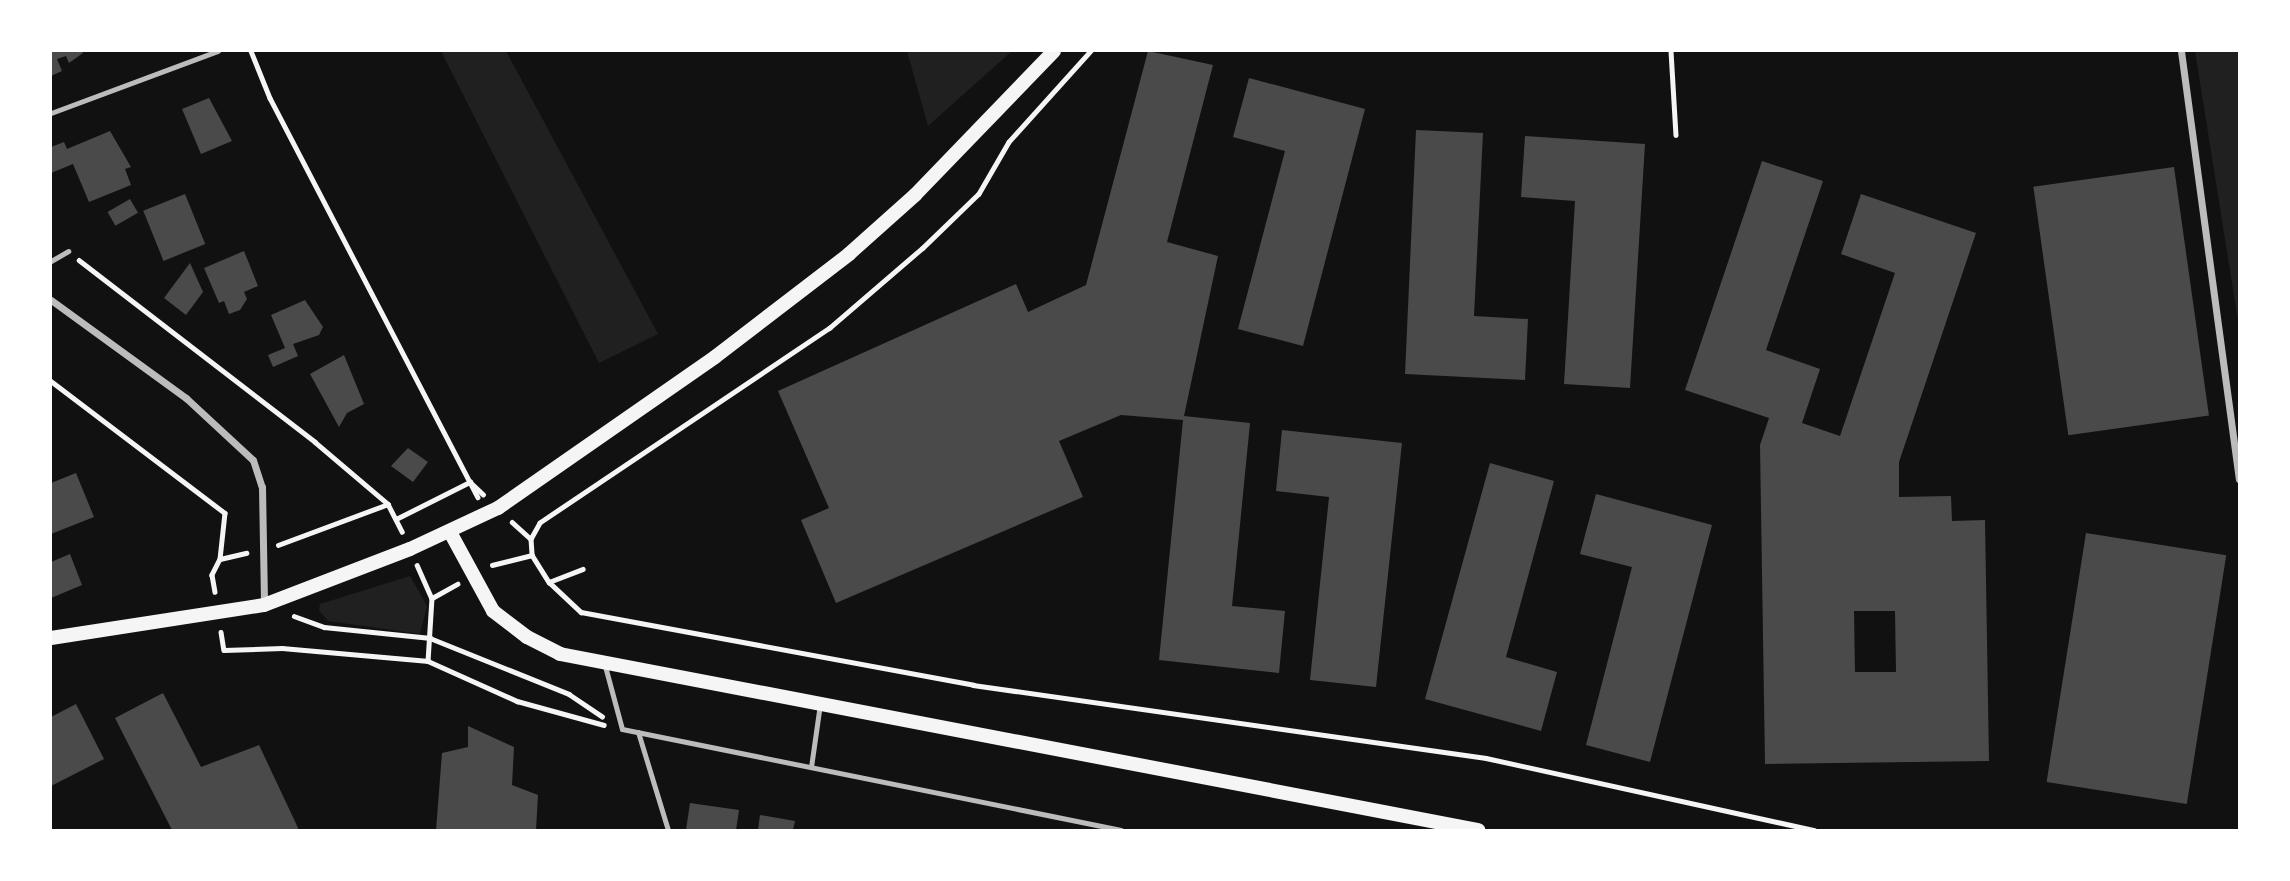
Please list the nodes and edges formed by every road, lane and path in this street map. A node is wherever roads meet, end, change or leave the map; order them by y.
1 (218, 51) edge
2 (251, 51) edge
3 (1054, 51) edge
4 (1091, 51) edge
5 (1671, 51) edge
6 (2181, 51) edge
7 (51, 113) edge
8 (1676, 135) dead end
9 (68, 251) joint
10 (51, 261) edge
11 (51, 300) edge
12 (51, 381) edge
13 (2239, 479) edge
14 (470, 482) junction
15 (388, 504) junction
16 (493, 510) junction
17 (450, 532) junction
18 (260, 550) junction
19 (219, 559) junction
20 (583, 569) dead end
21 (549, 582) junction
22 (432, 598) dead end
23 (264, 606) junction
24 (218, 614) junction
25 (221, 633) dead end
26 (51, 638) edge
27 (430, 638) junction
28 (428, 661) junction
29 (604, 665) junction
30 (821, 702) junction
31 (622, 729) junction
32 (638, 732) junction
33 (811, 767) junction
34 (1470, 829) edge
35 (668, 830) edge
36 (1121, 830) edge
37 (1814, 830) edge

1 - 7 lane
2 - 14 path
3 - 16 main road
4 - 21 path
5 - 8 path
6 - 13 street
9 - 10 lane
9 - 15 path
11 - 18 street
12 - 19 path
14 - 15 path
14 - 16 path
14 - 16 path
15 - 18 path
16 - 17 main road
17 - 23 main road
17 - 29 main road
18 - 19 path
18 - 23 street
19 - 24 path
20 - 21 path
21 - 37 path
22 - 27 path
23 - 24 main road
23 - 27 path
24 - 26 main road
25 - 28 path
27 - 28 path
27 - 31 path
28 - 31 path
29 - 30 main road
29 - 31 lane
30 - 33 lane
30 - 34 main road
31 - 32 lane
32 - 33 lane
32 - 35 lane
33 - 36 lane

